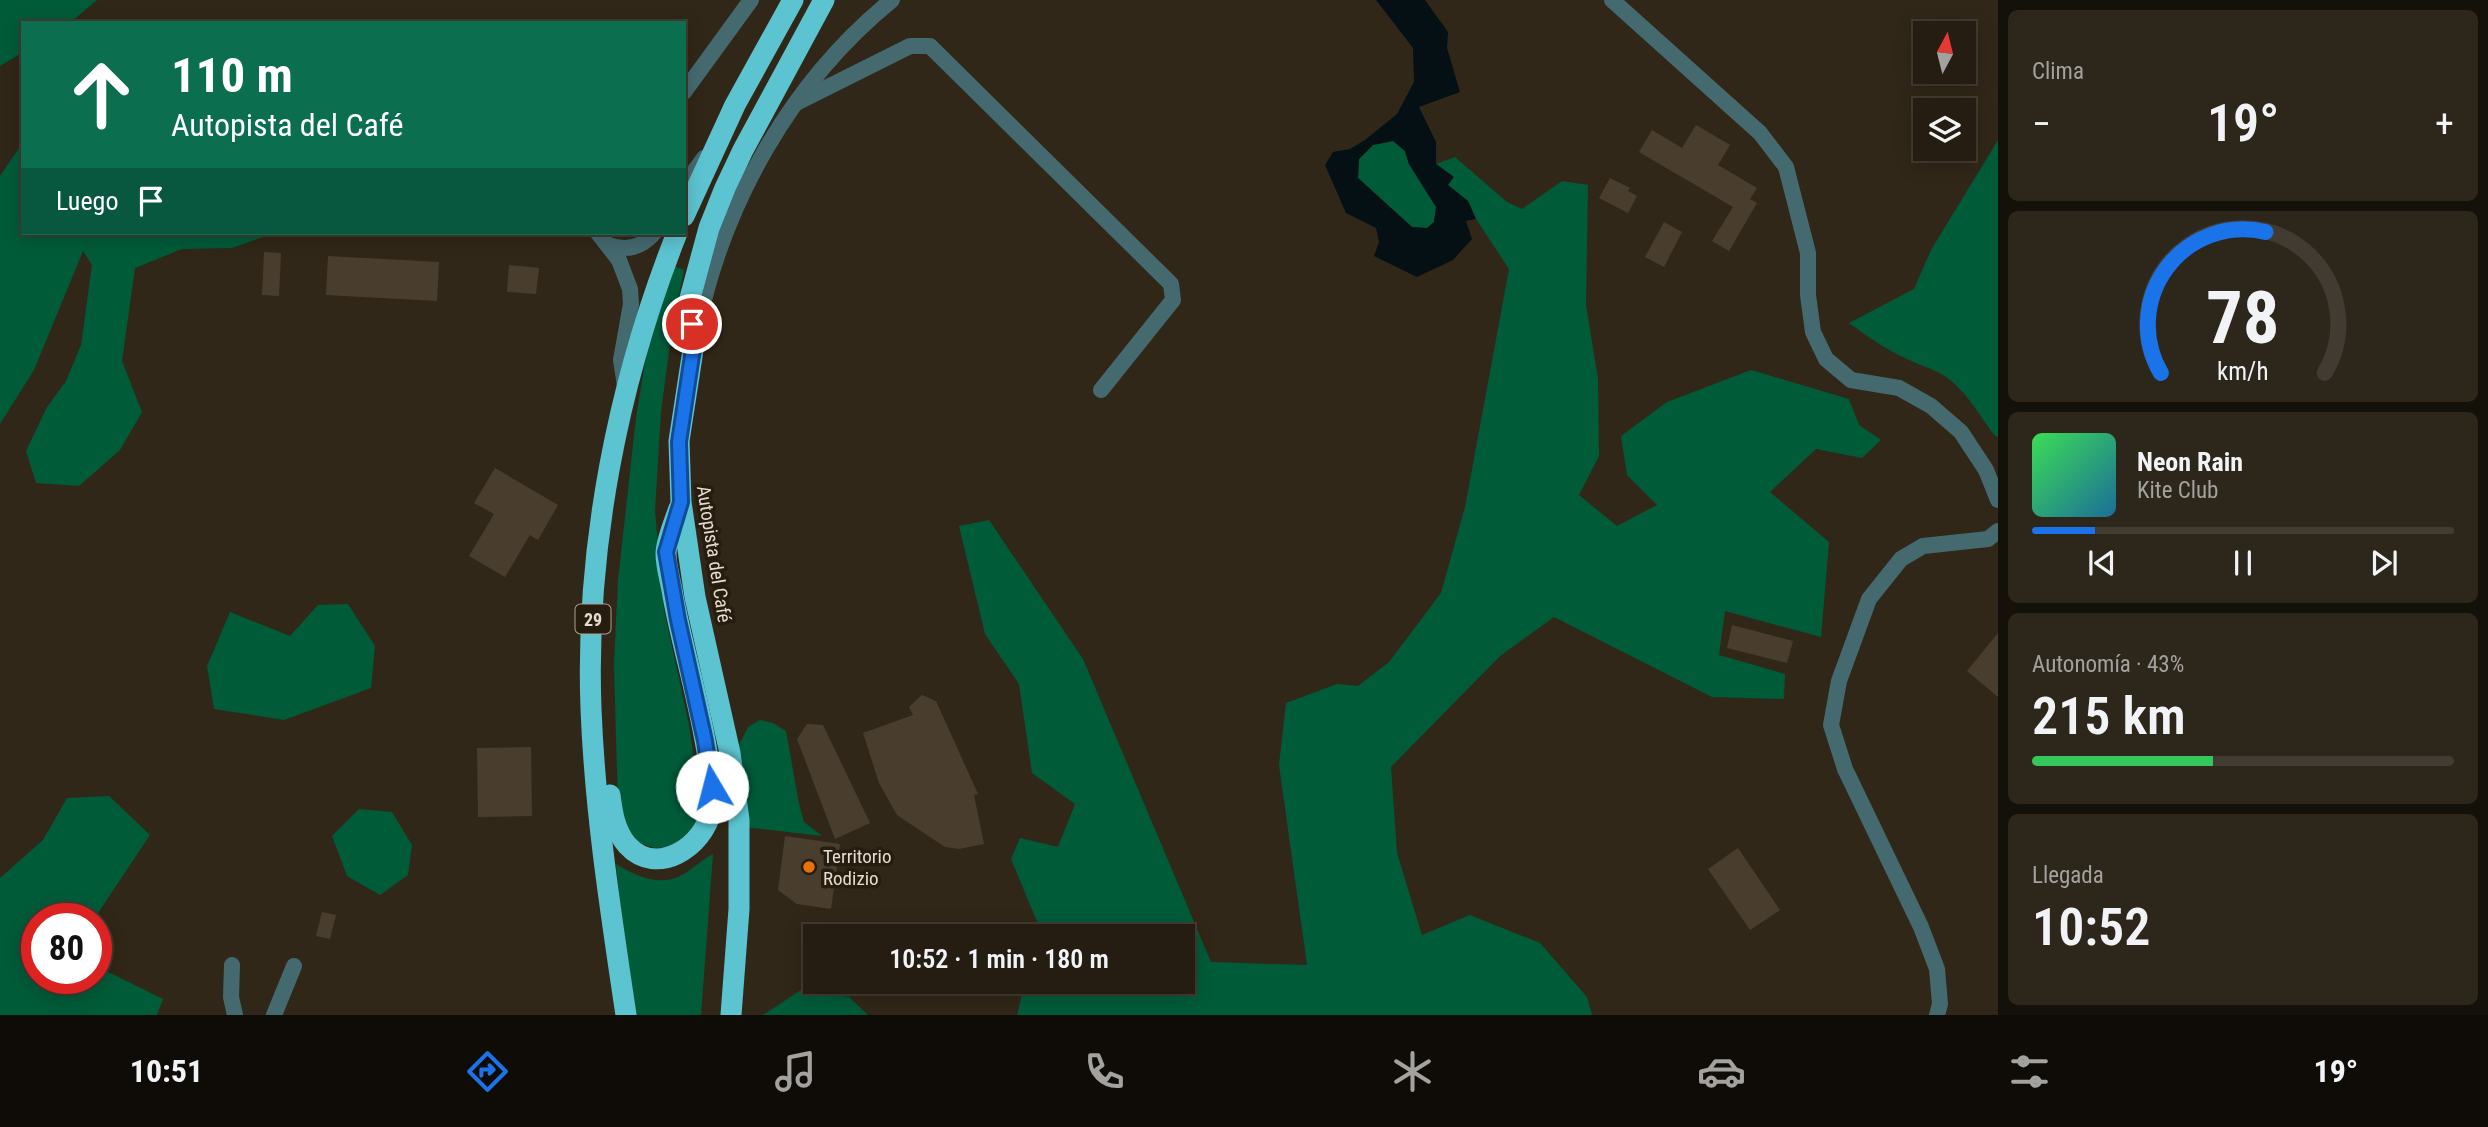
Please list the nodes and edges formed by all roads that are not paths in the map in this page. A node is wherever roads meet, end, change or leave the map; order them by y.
1 (751, 0) edge
2 (793, 0) edge
3 (824, 0) edge
4 (892, 0) edge
5 (1612, 0) edge
6 (686, 89) edge
7 (796, 103) junction
8 (717, 142) junction
9 (686, 183) edge
10 (686, 212) edge
11 (652, 235) edge
12 (676, 235) edge
13 (603, 239) edge
14 (693, 349) junction
15 (1101, 390) dead end
16 (625, 392) junction
17 (1998, 500) edge
18 (681, 502) junction
19 (1998, 531) edge
20 (598, 549) junction
21 (232, 965) dead end
22 (294, 966) dead end
23 (235, 1015) edge
24 (274, 1015) edge
25 (626, 1015) edge
26 (731, 1015) edge
27 (1937, 1015) edge

1 - 6 street
2 - 8 highway
3 - 14 highway, Autopista del Café
4 - 7 street
5 - 17 street
7 - 14 street
7 - 15 street
8 - 9 street
8 - 10 highway
11 - 13 street
12 - 16 highway, 29
13 - 16 street
14 - 18 highway, Autopista del Café
16 - 20 highway, 29
18 - 20 highway
18 - 26 highway, Autopista del Café
19 - 27 street
20 - 25 highway, 29
21 - 23 street
22 - 24 street

